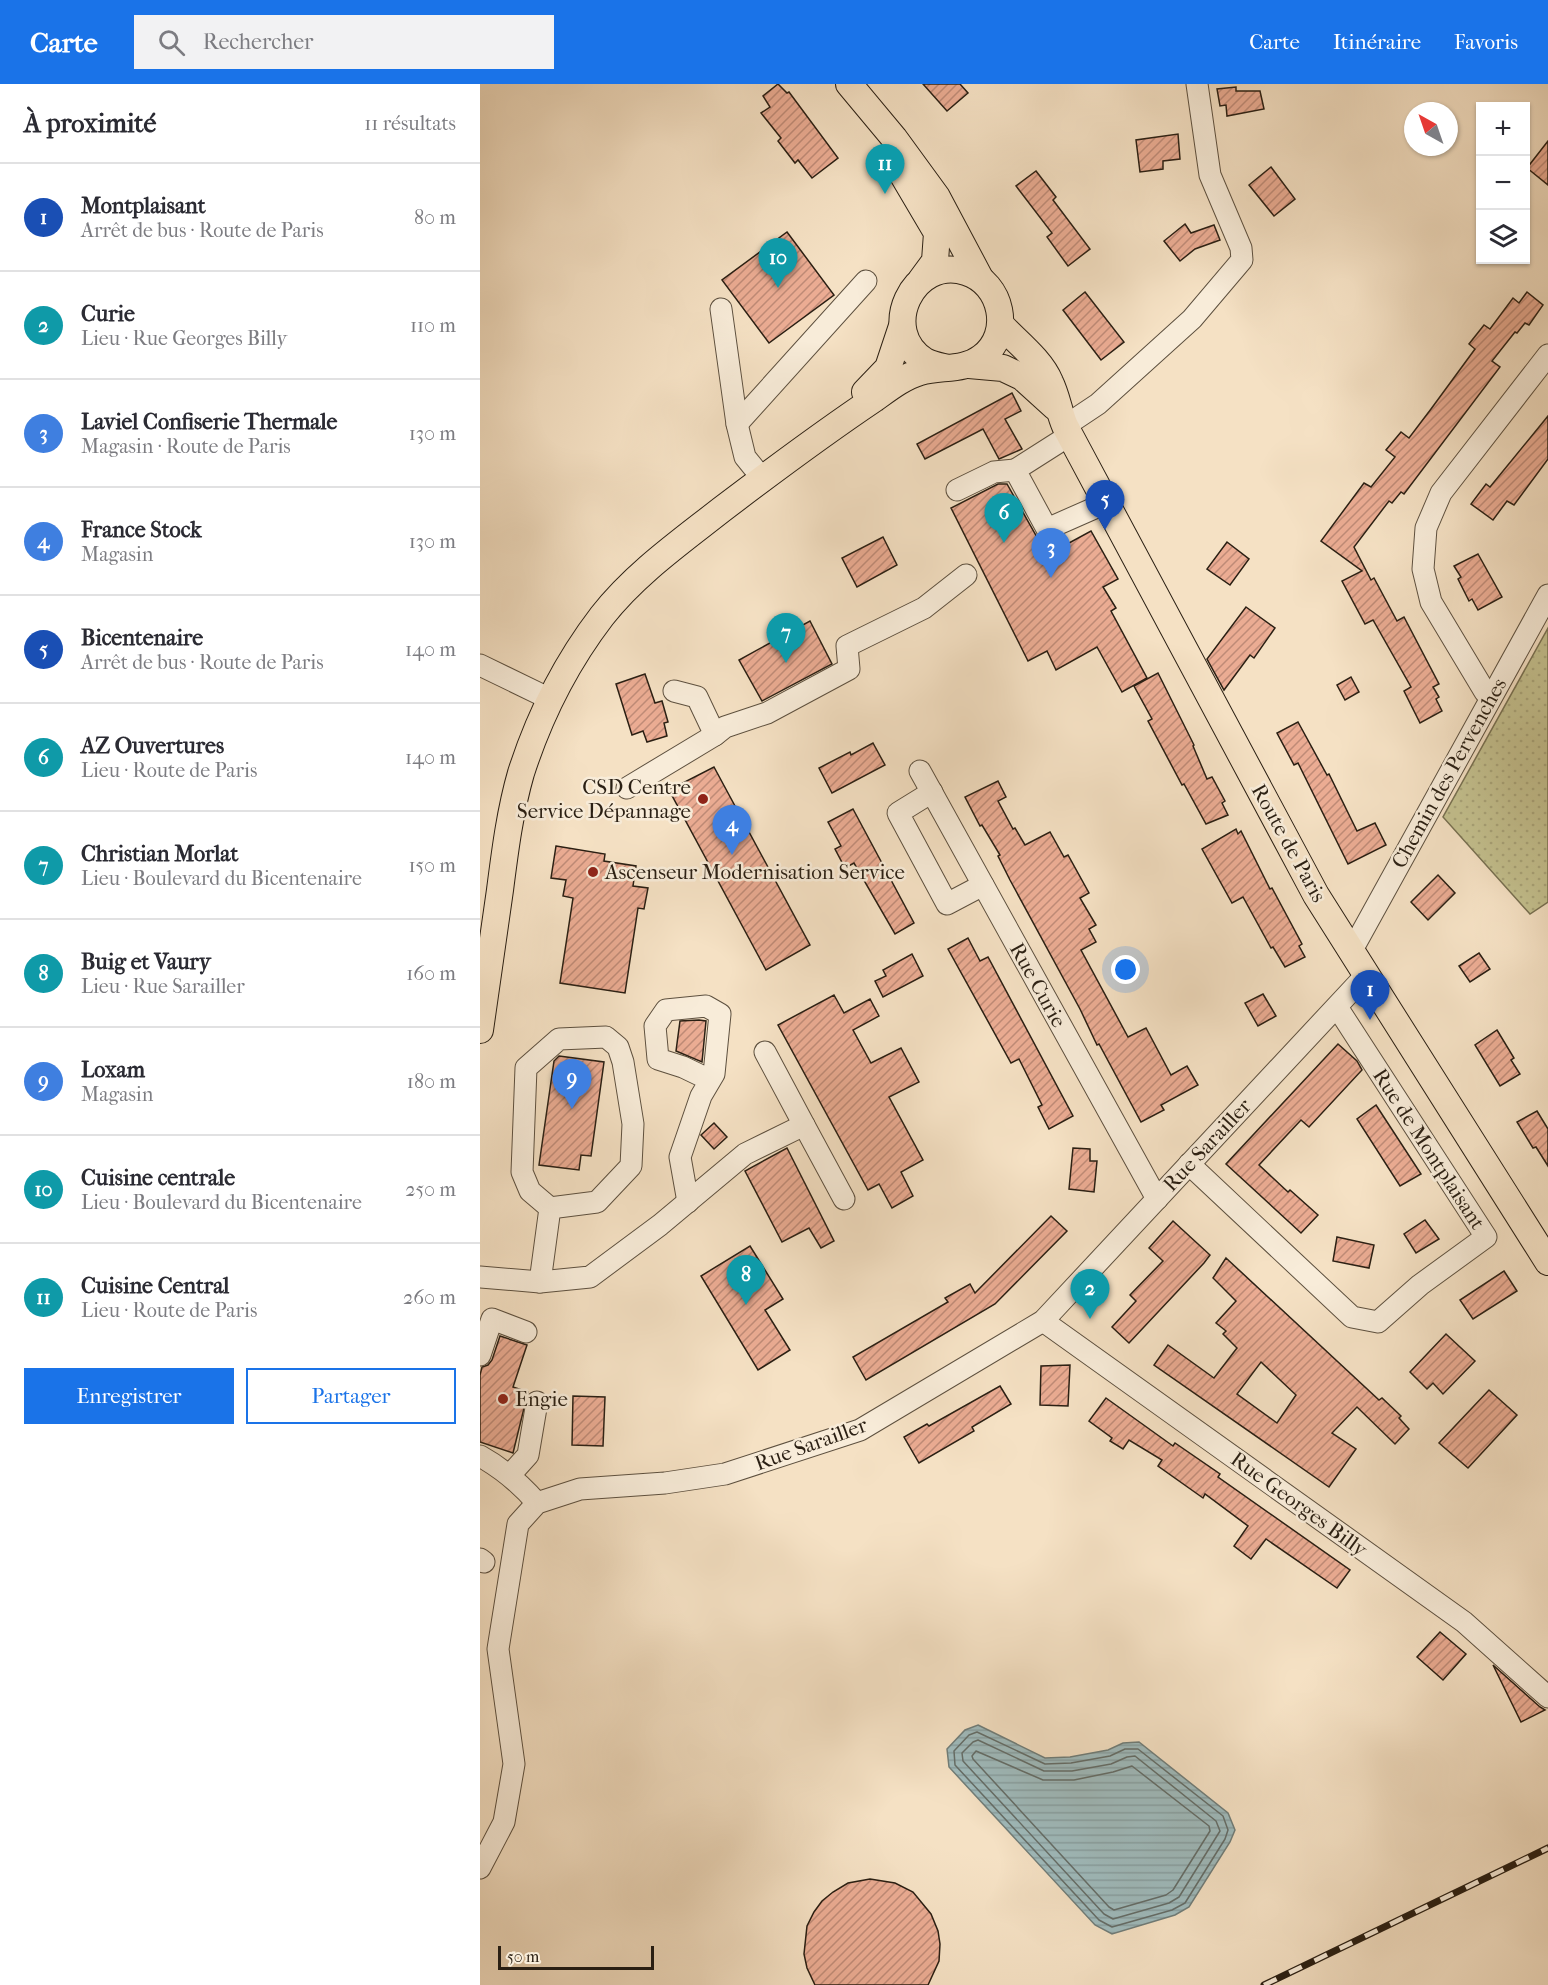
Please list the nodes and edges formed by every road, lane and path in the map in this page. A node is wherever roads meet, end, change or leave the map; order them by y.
1 (848, 84) edge
2 (1197, 84) edge
3 (980, 278) junction
4 (921, 280) junction
5 (866, 281) dead end
6 (722, 309) dead end
7 (1000, 325) junction
8 (902, 326) junction
9 (1548, 355) edge
10 (958, 367) junction
11 (1064, 423) junction
12 (737, 424) junction
13 (833, 426) junction
14 (1015, 470) junction
15 (762, 478) junction
16 (957, 490) dead end
17 (1106, 503) junction
18 (966, 575) dead end
19 (1548, 595) edge
20 (480, 665) edge
21 (674, 691) dead end
22 (1491, 696) junction
23 (550, 699) junction
24 (715, 735) junction
25 (920, 771) dead end
26 (627, 788) dead end
27 (932, 792) junction
28 (983, 885) junction
29 (1351, 952) junction
30 (1366, 975) junction
31 (1337, 1007) junction
32 (480, 1030) edge
33 (765, 1052) dead end
34 (710, 1080) dead end
35 (804, 1125) junction
36 (1189, 1164) junction
37 (844, 1199) dead end
38 (1157, 1199) junction
39 (688, 1202) junction
40 (550, 1208) junction
41 (1548, 1262) edge
42 (480, 1277) edge
43 (540, 1282) junction
44 (1043, 1321) junction
45 (526, 1332) dead end
46 (480, 1355) edge
47 (537, 1402) dead end
48 (480, 1456) edge
49 (510, 1475) junction
50 (537, 1503) junction
51 (1548, 1697) edge
52 (480, 1868) edge

1 - 3 main road
1 - 4 main road
2 - 11 street
3 - 4 main road
3 - 7 main road
4 - 8 main road
5 - 12 street
6 - 12 street
7 - 10 main road
7 - 11 main road, Route de Paris
8 - 10 main road
8 - 13 main road
9 - 22 street
10 - 11 main road, Route de Paris
10 - 13 main road
11 - 14 street
11 - 17 main road, Route de Paris
12 - 15 street
13 - 15 main road
14 - 16 street
14 - 17 street
15 - 23 main road
17 - 29 main road, Route de Paris
18 - 24 street
19 - 22 street, Chemin des Pervenches
20 - 23 street
21 - 24 street
22 - 29 street, Chemin des Pervenches
23 - 32 main road
24 - 26 street
25 - 27 street, Rue Curie
27 - 28 street, Rue Curie
27 - 28 street
28 - 38 street, Rue Curie
29 - 30 main road, Route de Paris
30 - 31 street, Rue Sarailler
30 - 41 main road, Route de Paris
31 - 36 street, Rue Sarailler
31 - 36 street, Rue de Montplaisant
33 - 35 street
34 - 39 street
35 - 37 street
35 - 39 street
36 - 38 street, Rue Sarailler
38 - 44 street, Rue Sarailler
39 - 43 street
40 - 40 street
40 - 43 street
42 - 43 street
44 - 50 street, Rue Sarailler
44 - 51 street, Rue Georges Billy
45 - 46 street
47 - 49 street
48 - 49 street
49 - 50 street
50 - 52 street

